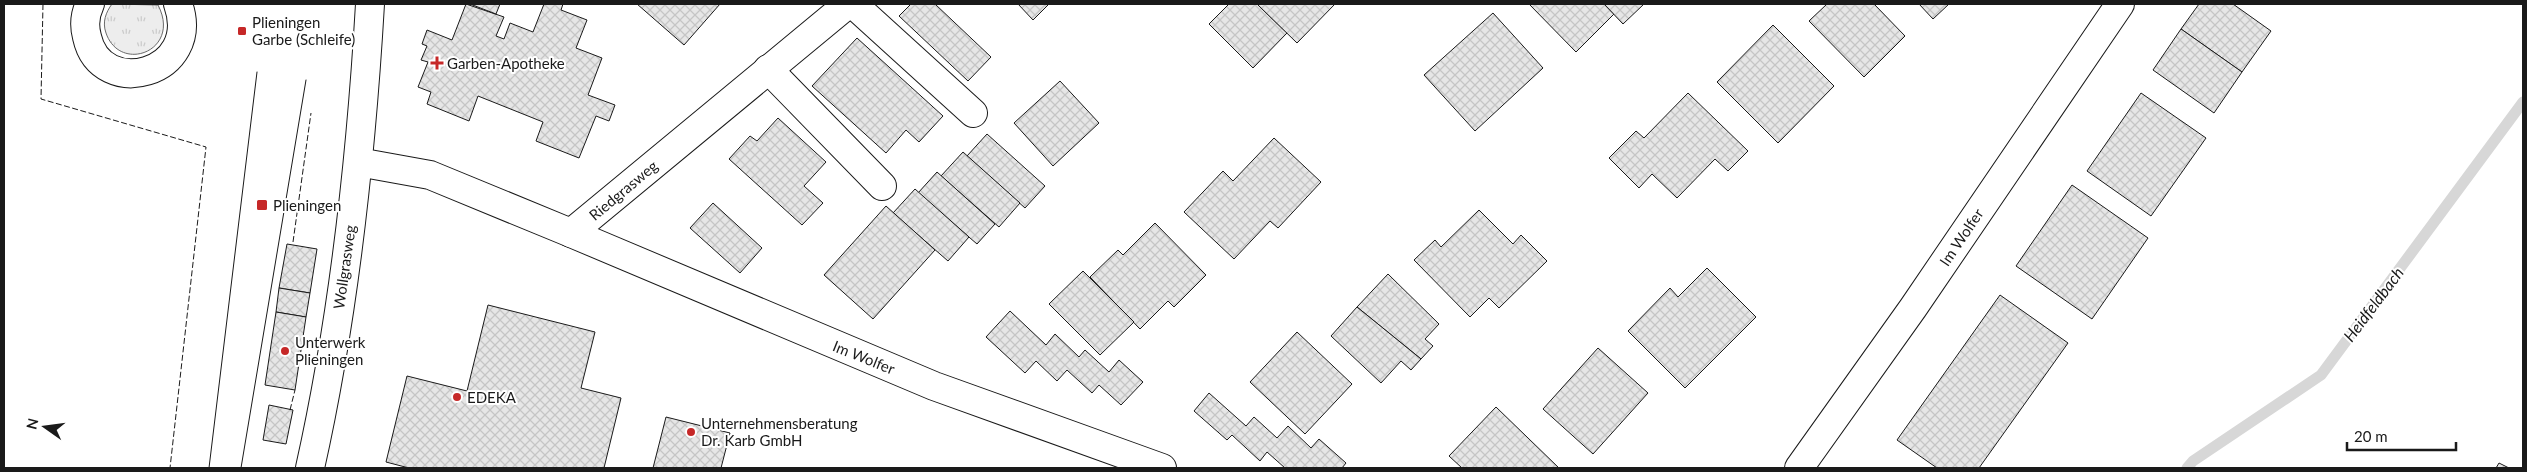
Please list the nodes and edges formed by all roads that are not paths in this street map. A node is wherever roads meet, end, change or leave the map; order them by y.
1 (90, 4) edge
2 (178, 4) edge
3 (370, 4) edge
4 (848, 4) edge
5 (852, 4) edge
6 (2120, 4) edge
7 (768, 68) junction
8 (973, 113) dead end
9 (358, 162) junction
10 (882, 186) dead end
11 (571, 233) junction
12 (310, 468) edge
13 (1162, 468) edge
14 (1799, 468) edge

1 - 2 street
3 - 9 street, Wollgrasweg
4 - 7 street, Riedgrasweg
5 - 8 street
6 - 14 street, Im Wolfer
7 - 10 street
7 - 11 street, Riedgrasweg
9 - 11 street
9 - 12 street, Wollgrasweg
11 - 13 street, Im Wolfer

